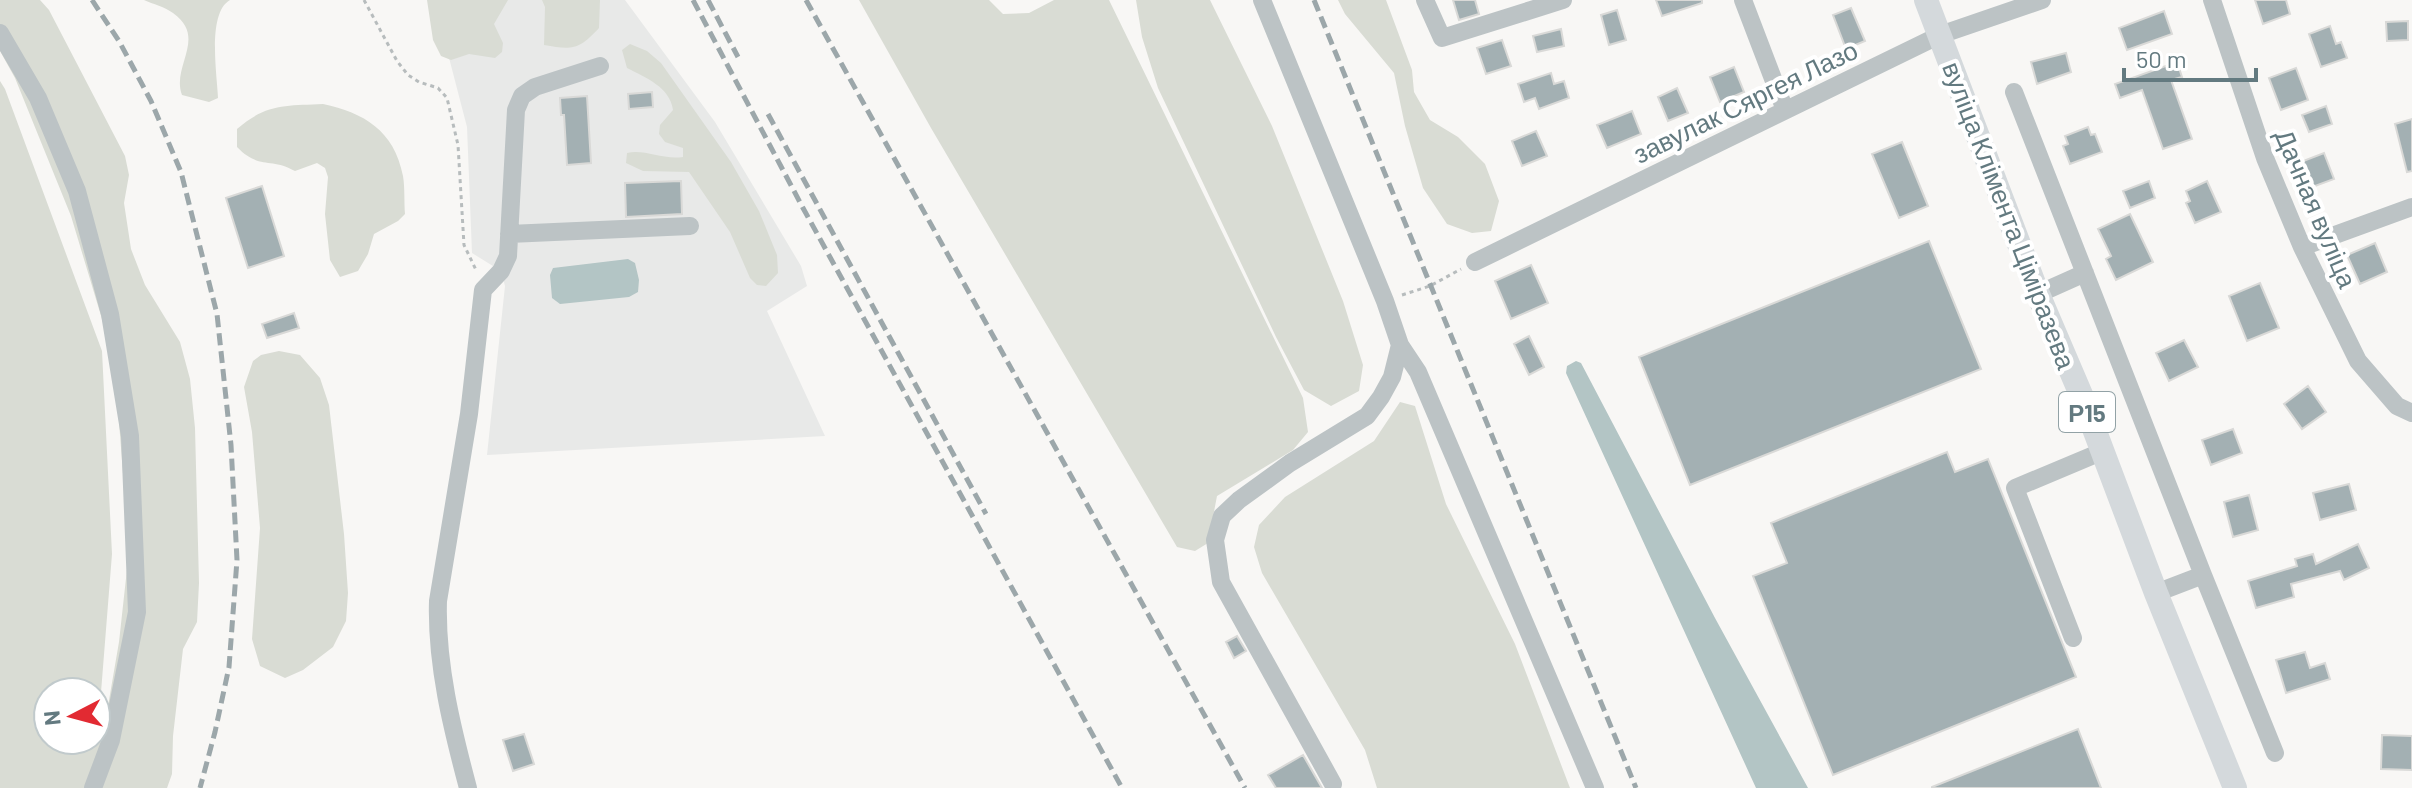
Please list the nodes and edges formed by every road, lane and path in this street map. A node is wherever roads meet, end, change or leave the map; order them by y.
1 (364, 0) edge
2 (1262, 0) edge
3 (1425, 0) edge
4 (1563, 0) edge
5 (1743, 0) edge
6 (1926, 0) edge
7 (2042, 0) edge
8 (2212, 0) edge
9 (0, 33) edge
10 (1940, 35) junction
11 (600, 66) dead end
12 (2014, 92) dead end
13 (1785, 110) junction
14 (2412, 207) edge
15 (690, 226) dead end
16 (509, 234) junction
17 (2302, 247) junction
18 (1475, 262) joint
19 (2085, 273) junction
20 (483, 290) junction
21 (2038, 294) junction
22 (1385, 301) junction
23 (1400, 345) junction
24 (2412, 413) edge
25 (2101, 452) junction
26 (2203, 575) junction
27 (2156, 593) junction
28 (2073, 638) dead end
29 (2275, 753) dead end
30 (1333, 784) dead end
31 (93, 788) edge
32 (468, 788) edge
33 (1595, 788) edge
34 (2235, 788) edge

1 - 20 path
2 - 22 street
3 - 4 street
5 - 13 street
6 - 10 main road, вуліца Клімента Ціміразева / Р15
7 - 10 street, завулак Сяргея Лазо
8 - 17 street, Дачная вуліца
9 - 31 street
10 - 13 street, завулак Сяргея Лазо
10 - 21 main road, вуліца Клімента Ціміразева / Р15
11 - 16 street
12 - 19 street
13 - 18 street, завулак Сяргея Лазо
14 - 17 street
15 - 16 street
16 - 20 street
17 - 24 street, Дачная вуліца
18 - 22 path
19 - 21 street
19 - 26 street
20 - 32 street
21 - 25 main road, вуліца Клімента Ціміразева / Р15
22 - 23 street
23 - 30 street
23 - 33 street
25 - 27 main road, вуліца Клімента Ціміразева / Р15
25 - 28 street
26 - 27 street
26 - 29 street
27 - 34 main road, вуліца Клімента Ціміразева / Р15

